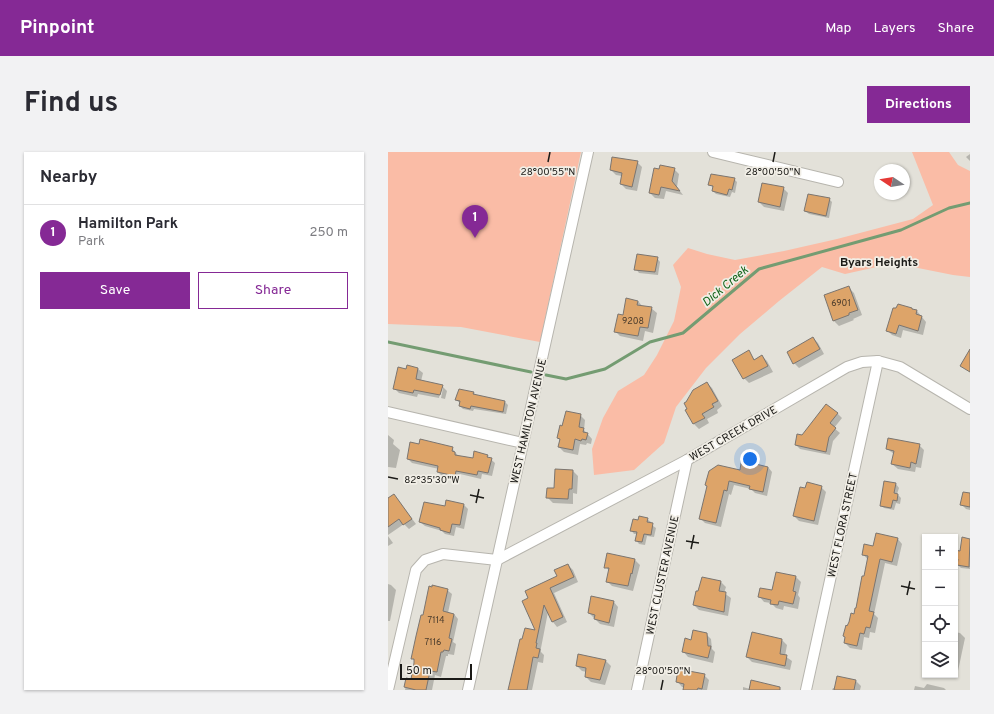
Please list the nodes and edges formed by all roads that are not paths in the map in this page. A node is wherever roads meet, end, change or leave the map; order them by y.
1 (588, 152) edge
2 (713, 152) edge
3 (838, 182) dead end
4 (878, 361) junction
5 (970, 409) edge
6 (388, 412) edge
7 (523, 443) junction
8 (687, 460) junction
9 (497, 560) junction
10 (388, 690) edge
11 (468, 690) edge
12 (637, 690) edge
13 (806, 690) edge

1 - 7 street, WEST HAMILTON AVENUE
2 - 3 street
4 - 5 street, WEST CREEK DRIVE
4 - 8 street, WEST CREEK DRIVE
4 - 13 street, WEST FLORA STREET
6 - 7 street
7 - 9 street, WEST HAMILTON AVENUE
8 - 9 street, WEST CREEK DRIVE
8 - 12 street, WEST CLUSTER AVENUE
9 - 10 street
9 - 11 street, WEST HAMILTON AVENUE

